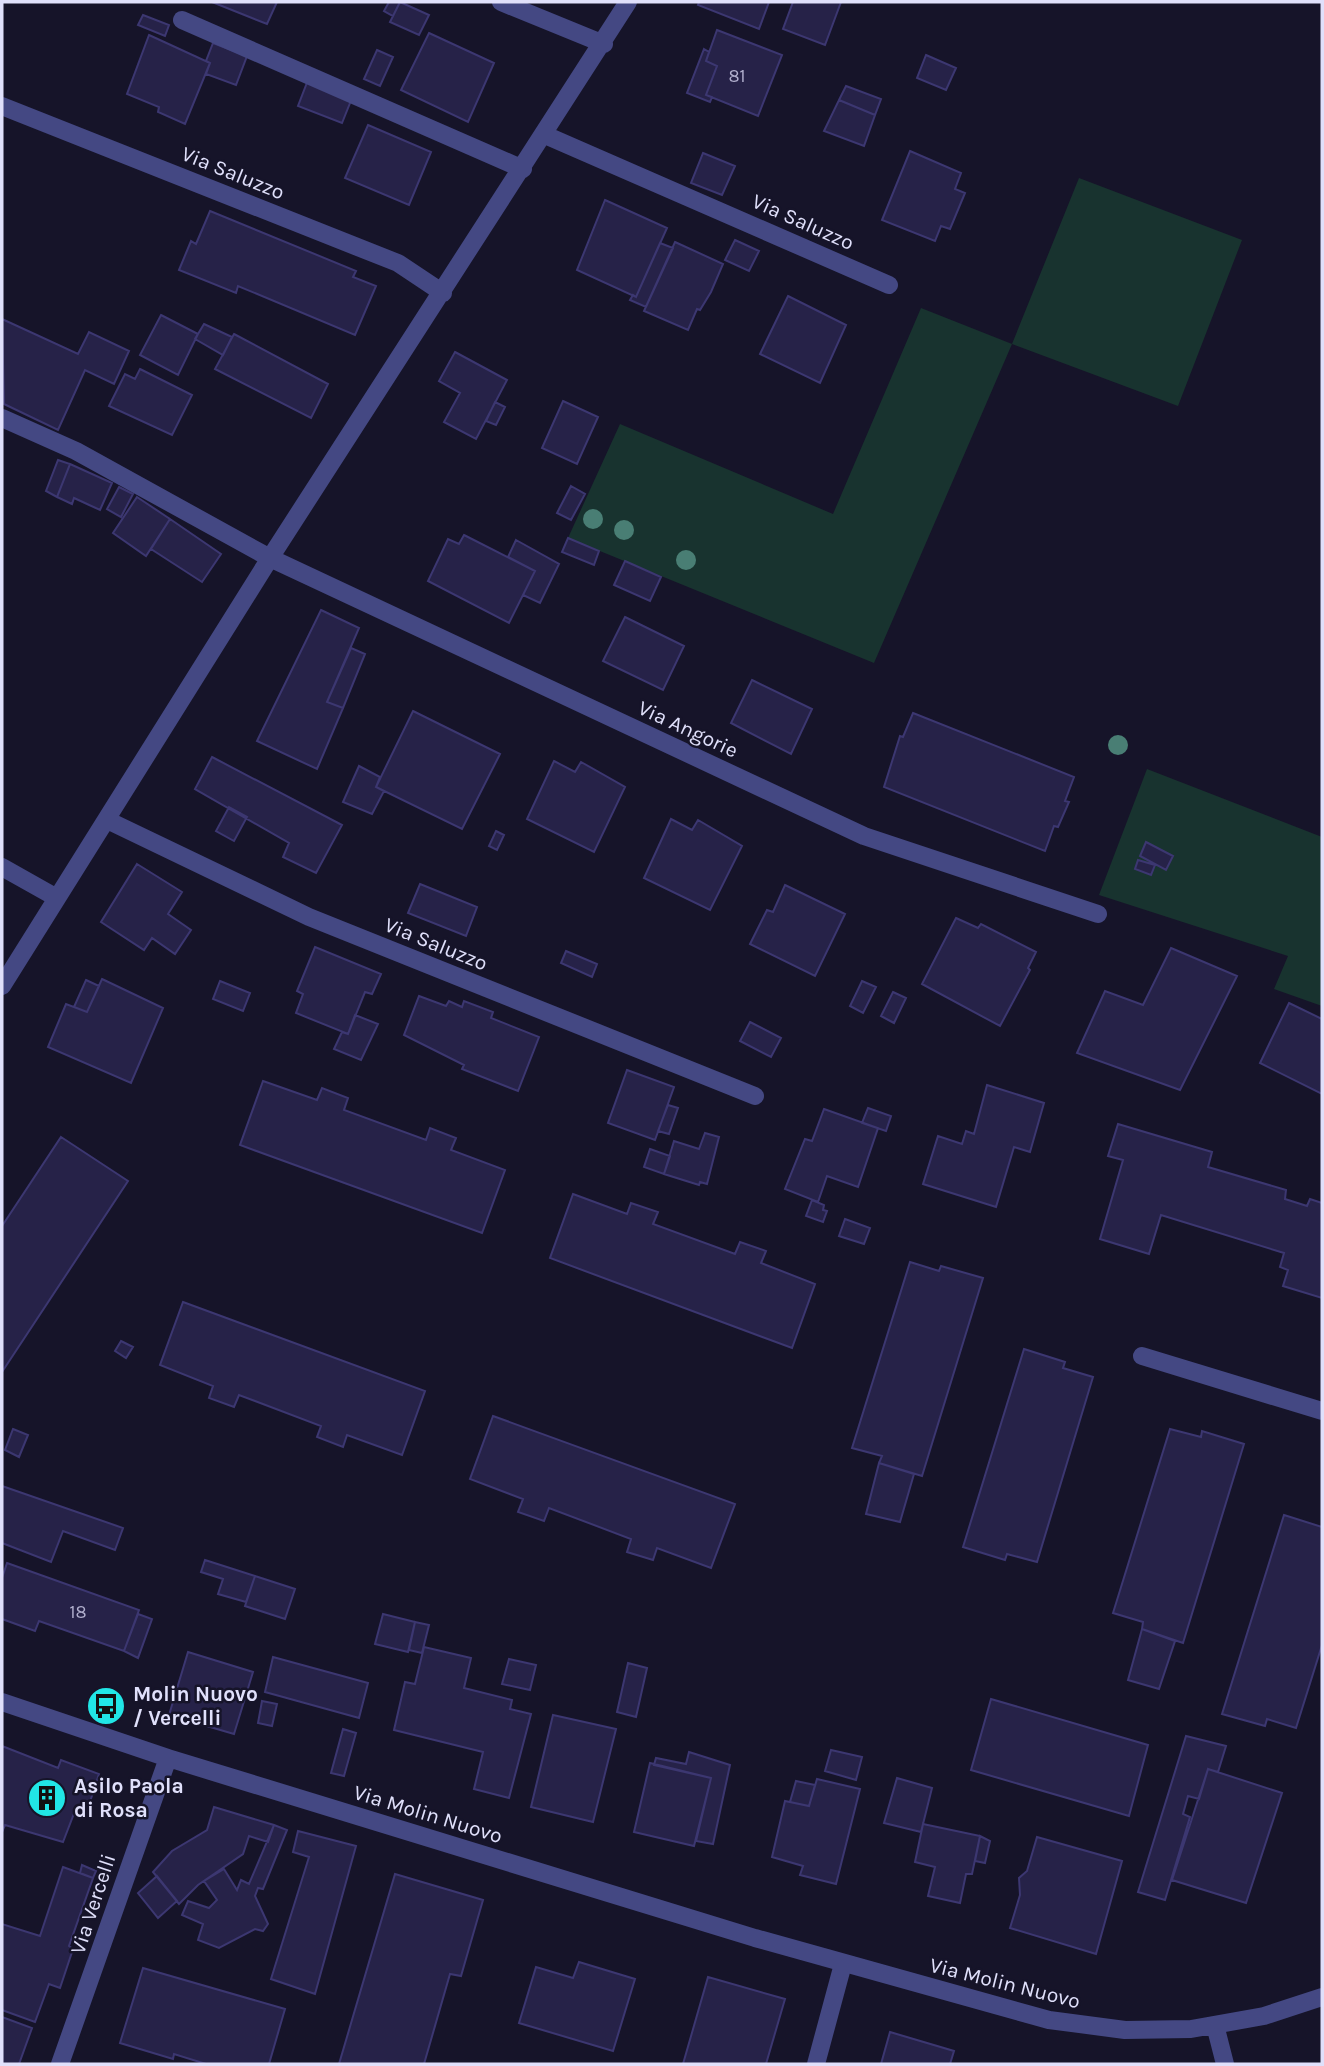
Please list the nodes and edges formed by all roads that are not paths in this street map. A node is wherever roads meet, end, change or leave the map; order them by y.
1 (502, 2) edge
2 (619, 2) edge
3 (628, 2) edge
4 (182, 20) dead end
5 (604, 44) junction
6 (2, 106) edge
7 (545, 135) junction
8 (523, 169) junction
9 (889, 285) dead end
10 (443, 293) junction
11 (2, 418) edge
12 (270, 558) junction
13 (107, 820) junction
14 (2, 867) edge
15 (57, 898) junction
16 (1098, 914) dead end
17 (2, 986) edge
18 (755, 1096) dead end
19 (1142, 1356) dead end
20 (1322, 1411) edge
21 (2, 1702) edge
22 (168, 1758) junction
23 (843, 1964) junction
24 (1322, 1997) edge
25 (1215, 2025) junction
26 (60, 2064) edge
27 (816, 2064) edge
28 (1225, 2064) edge

1 - 5 street
2 - 5 street
3 - 5 street
4 - 8 street
5 - 7 street
6 - 10 street, Via Saluzzo
7 - 8 street
7 - 9 street, Via Saluzzo
8 - 10 street
10 - 12 street
11 - 12 street
12 - 13 street
12 - 16 street, Via Angorie
13 - 15 street
13 - 18 street, Via Saluzzo
14 - 15 street
15 - 17 street
19 - 20 street
21 - 22 street, Via Molin Nuovo
22 - 23 street, Via Molin Nuovo
22 - 26 street, Via Vercelli
23 - 25 street, Via Molin Nuovo
23 - 27 street
24 - 25 street, Via Molin Nuovo
25 - 28 street

